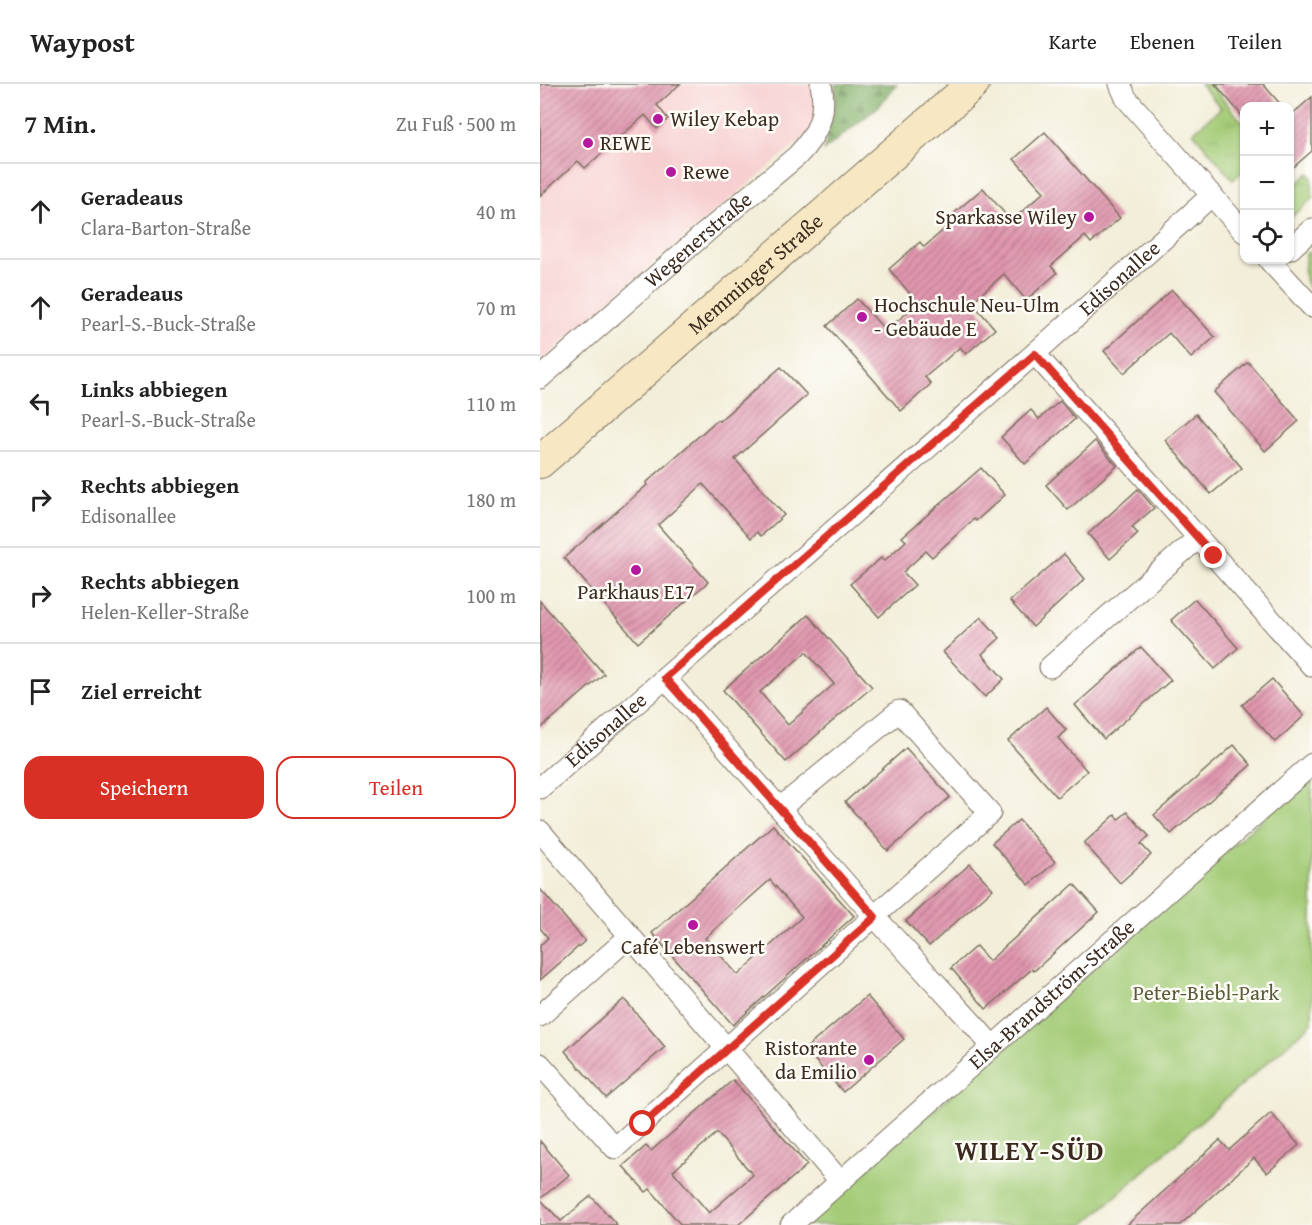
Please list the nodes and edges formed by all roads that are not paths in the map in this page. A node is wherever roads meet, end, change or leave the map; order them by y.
1 (821, 84) edge
2 (973, 84) edge
3 (1103, 84) edge
4 (1123, 91) edge
5 (1212, 195) junction
6 (1240, 226) edge
7 (1312, 229) edge
8 (1294, 245) edge
9 (1276, 264) edge
10 (1312, 307) edge
11 (1035, 354) junction
12 (540, 378) edge
13 (540, 462) edge
14 (1198, 537) junction
15 (1312, 666) edge
16 (1050, 667) dead end
17 (665, 678) junction
18 (1312, 764) edge
19 (540, 788) edge
20 (780, 808) junction
21 (540, 831) edge
22 (875, 917) junction
23 (630, 936) junction
24 (540, 1016) edge
25 (992, 1046) junction
26 (727, 1049) junction
27 (540, 1064) edge
28 (840, 1181) junction
29 (791, 1225) edge

1 - 12 street, Wegenerstraße
2 - 13 main road, Memminger Straße
3 - 4 street
4 - 5 street
5 - 6 street
5 - 11 street, Edisonallee
7 - 8 street
9 - 10 street
11 - 14 street
11 - 17 street, Edisonallee
14 - 15 street
14 - 16 street
17 - 19 street, Edisonallee
17 - 20 street
18 - 25 street, Elsa-Brandström-Straße
20 - 22 street
20 - 22 street
21 - 23 street
22 - 25 street
22 - 26 street
23 - 24 street
23 - 26 street
25 - 28 street, Elsa-Brandström-Straße
26 - 27 street
26 - 28 street
28 - 29 street, Elsa-Brandström-Straße

